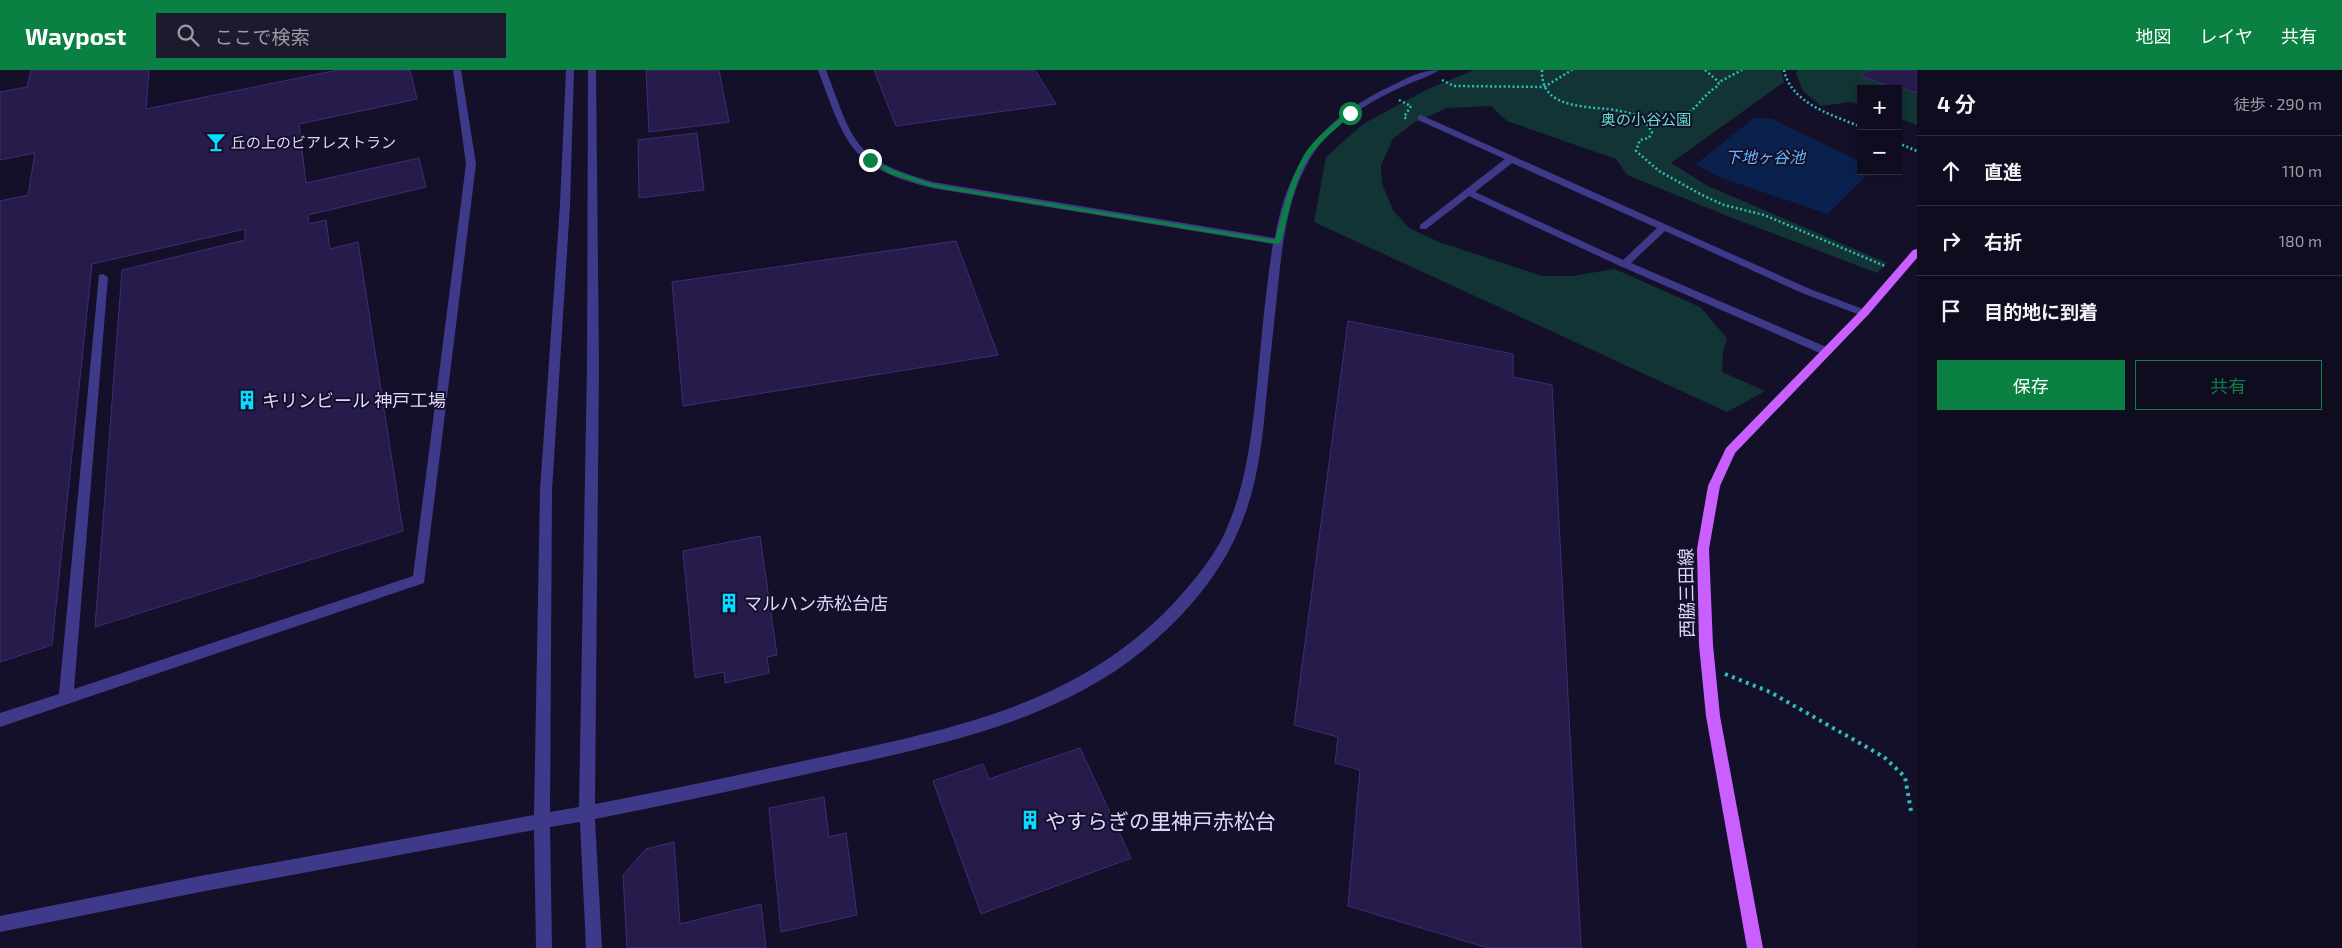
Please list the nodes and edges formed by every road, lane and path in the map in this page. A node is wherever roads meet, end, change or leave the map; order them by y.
1 (457, 70) edge
2 (570, 70) edge
3 (592, 70) edge
4 (822, 70) edge
5 (1542, 70) edge
6 (1572, 70) edge
7 (1705, 70) edge
8 (1742, 70) edge
9 (1779, 70) edge
10 (1431, 71) edge
11 (1784, 71) edge
12 (1719, 82) junction
13 (1544, 88) junction
14 (1384, 91) junction
15 (1421, 118) joint
16 (1649, 120) junction
17 (1857, 125) edge
18 (1902, 145) edge
19 (1917, 151) edge
20 (1510, 160) junction
21 (1468, 192) junction
22 (1423, 227) dead end
23 (1663, 228) junction
24 (1278, 242) junction
25 (1917, 252) edge
26 (1624, 264) junction
27 (1899, 272) junction
28 (103, 277) dead end
29 (1864, 313) junction
30 (1827, 352) junction
31 (1708, 667) junction
32 (66, 698) junction
33 (0, 720) edge
34 (1911, 811) dead end
35 (587, 814) junction
36 (542, 823) junction
37 (0, 924) edge
38 (544, 948) edge
39 (594, 948) edge
40 (1755, 948) edge

1 - 32 street
2 - 36 street
3 - 35 street
4 - 24 street
5 - 13 path
6 - 13 path
7 - 12 path
8 - 12 path
9 - 11 path
10 - 13 path
10 - 14 street
11 - 17 path
12 - 16 path
13 - 16 path
14 - 15 path
14 - 24 street
15 - 20 street
16 - 27 path
18 - 19 path
20 - 21 street
20 - 23 street
21 - 22 street
21 - 26 street
23 - 26 street
23 - 29 street
24 - 35 street
25 - 27 main road, 西脇三田線
26 - 30 street
27 - 29 main road, 西脇三田線
28 - 32 street
29 - 30 main road, 西脇三田線
30 - 31 main road, 西脇三田線
31 - 34 path
31 - 40 main road, 西脇三田線
32 - 33 street
35 - 36 street
35 - 39 street
36 - 37 street
36 - 38 street

